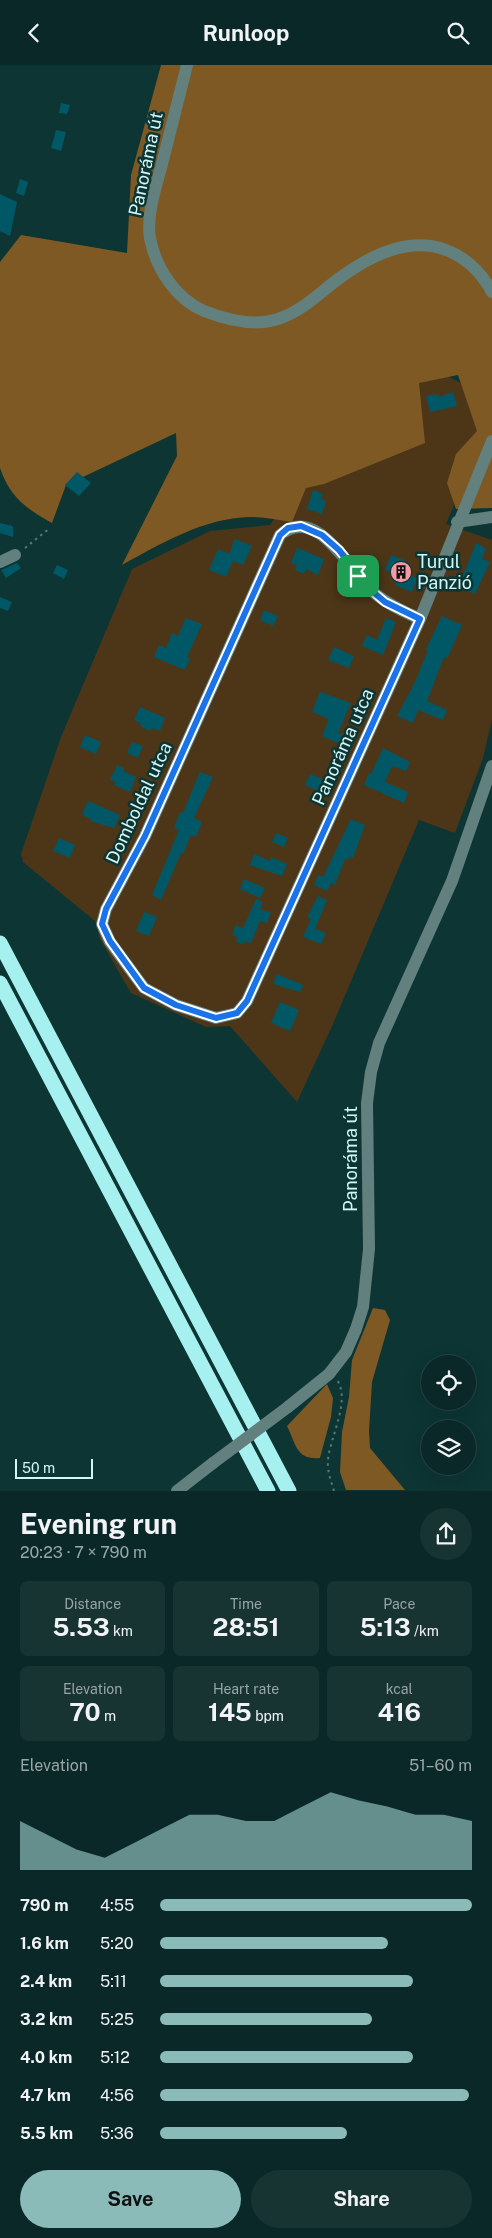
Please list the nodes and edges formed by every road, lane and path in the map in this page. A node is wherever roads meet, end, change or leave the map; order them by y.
1 (187, 65) edge
2 (492, 292) edge
3 (492, 441) edge
4 (492, 517) edge
5 (457, 523) junction
6 (50, 528) dead end
7 (15, 555) joint
8 (0, 562) edge
9 (420, 619) junction
10 (492, 766) edge
11 (0, 943) edge
12 (0, 983) edge
13 (237, 1013) joint
14 (329, 1373) junction
15 (177, 1491) edge
16 (268, 1491) edge
17 (289, 1491) edge
18 (334, 1491) edge

1 - 2 street, Panoráma út
3 - 5 street, Panoráma utca
4 - 5 street
5 - 9 street, Panoráma utca
6 - 7 path
7 - 8 street
9 - 13 street, Panoráma utca
9 - 13 street, Domboldal utca
10 - 14 street, Panoráma út
11 - 17 highway
12 - 16 highway
14 - 15 street, Panoráma út, bridge
14 - 18 path

